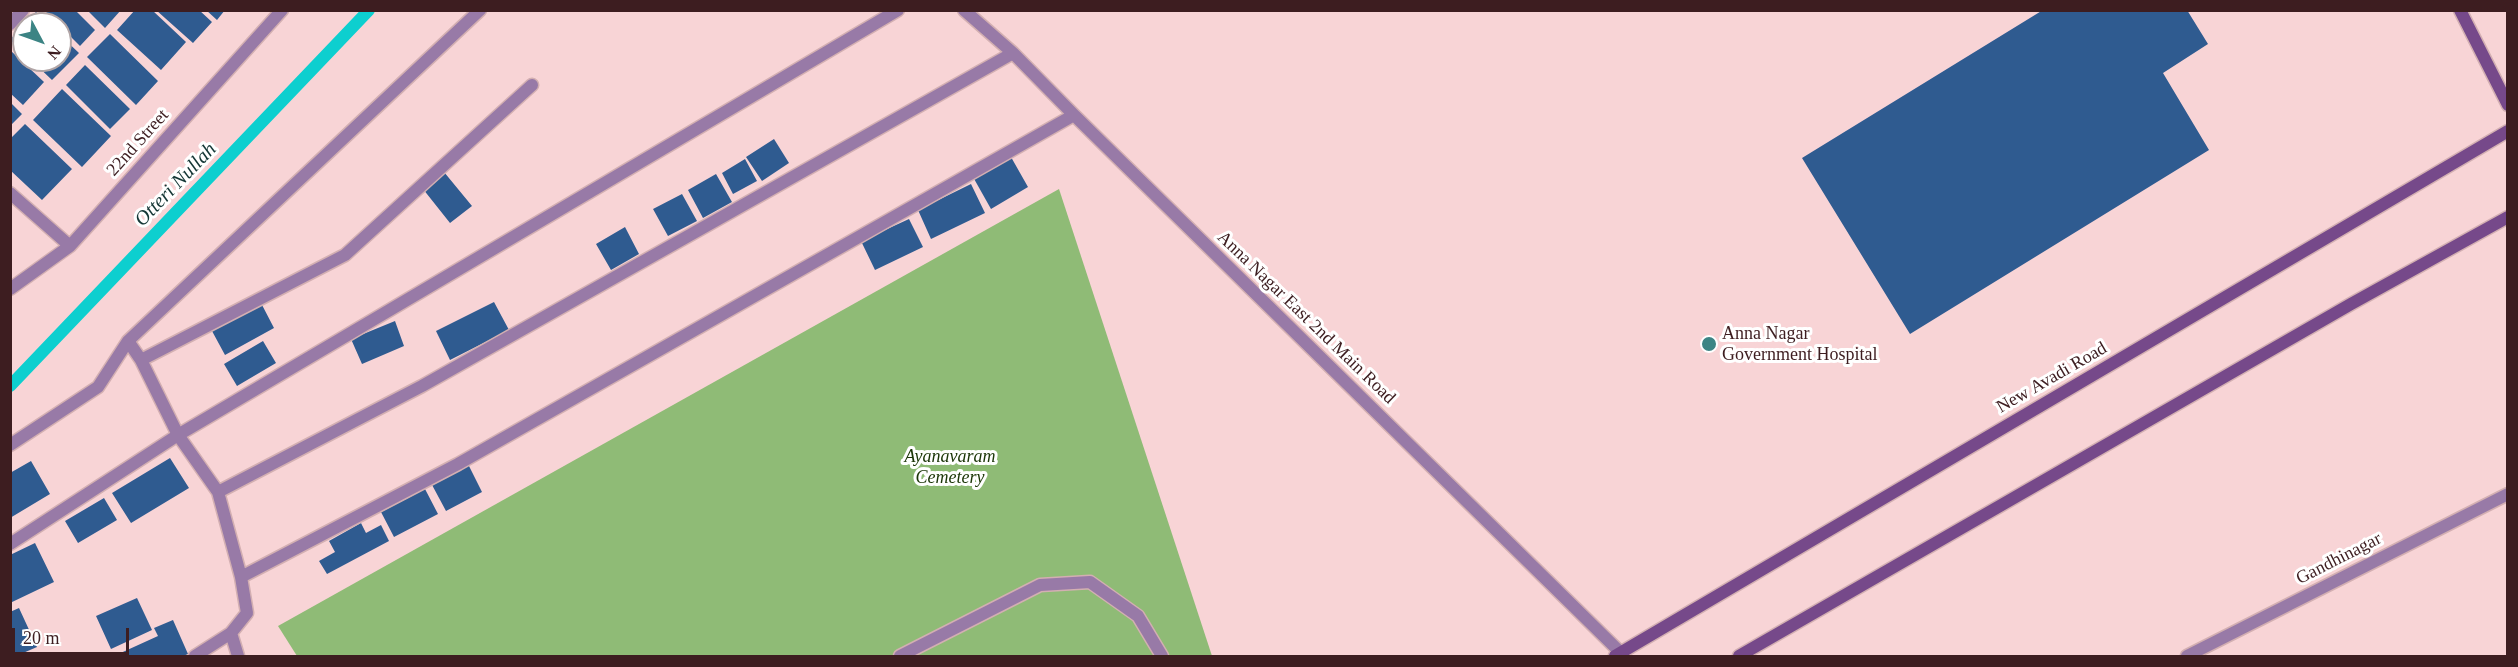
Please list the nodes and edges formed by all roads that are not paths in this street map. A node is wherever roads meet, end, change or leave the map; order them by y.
1 (23, 10) edge
2 (282, 10) edge
3 (480, 10) edge
4 (898, 10) edge
5 (964, 10) edge
6 (2460, 10) edge
7 (10, 24) edge
8 (1013, 52) junction
9 (532, 86) dead end
10 (2508, 105) edge
11 (1074, 115) junction
12 (2508, 131) edge
13 (10, 193) edge
14 (2508, 217) edge
15 (70, 246) junction
16 (10, 289) edge
17 (128, 341) junction
18 (141, 360) junction
19 (178, 435) junction
20 (10, 445) edge
21 (218, 492) junction
22 (2508, 494) edge
23 (10, 544) edge
24 (241, 577) junction
25 (231, 633) junction
26 (1618, 655) edge
27 (195, 657) edge
28 (238, 657) edge
29 (900, 657) edge
30 (1162, 657) edge
31 (1739, 657) edge
32 (2187, 657) edge

1 - 7 street
2 - 15 street, 22nd Street
3 - 17 street
4 - 19 street
5 - 8 street, Anna Nagar East 2nd Main Road
6 - 10 main road
8 - 11 street, Anna Nagar East 2nd Main Road
8 - 21 street
9 - 18 street
11 - 24 street
11 - 26 street, Anna Nagar East 2nd Main Road
12 - 26 main road, New Avadi Road
13 - 15 street
14 - 31 main road
15 - 16 street, 22nd Street
17 - 18 street
17 - 20 street
18 - 19 street
19 - 21 street
19 - 23 street
21 - 24 street
22 - 32 street, Gandhinagar
24 - 25 street
25 - 27 street
25 - 28 street
29 - 30 street

